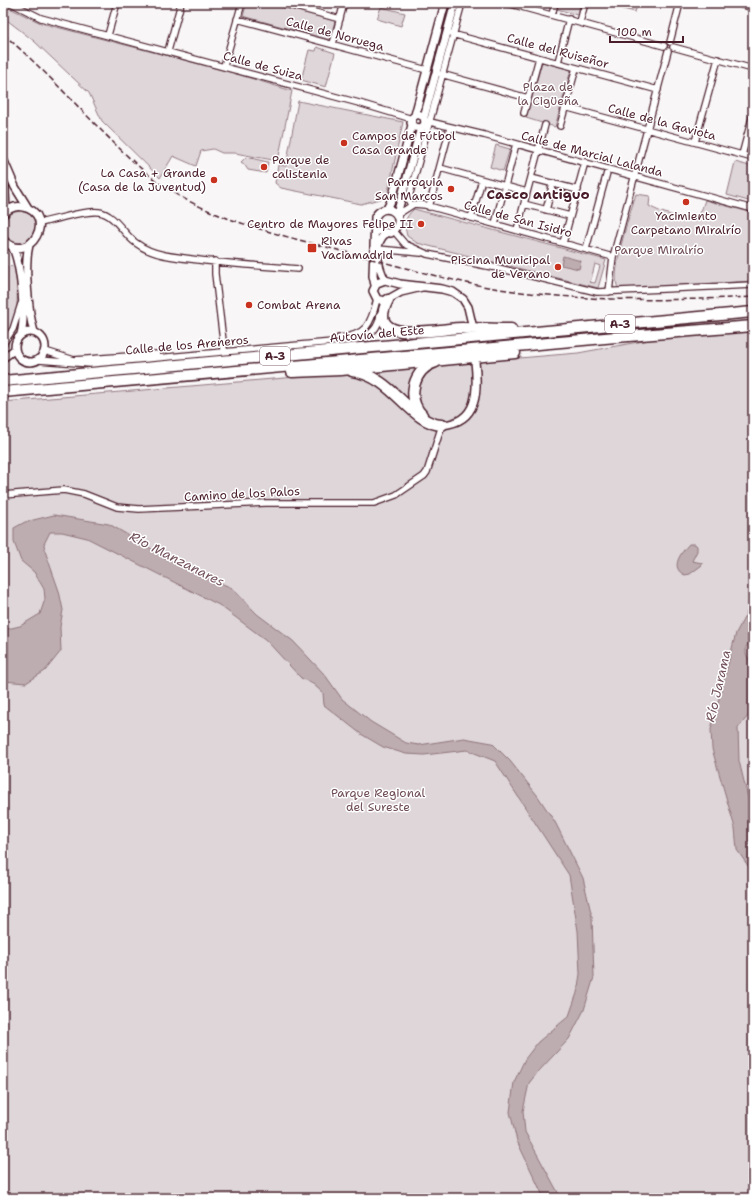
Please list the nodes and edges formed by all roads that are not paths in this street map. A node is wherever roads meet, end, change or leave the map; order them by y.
1 (11, 3) edge
2 (117, 3) edge
3 (181, 3) edge
4 (242, 3) edge
5 (281, 3) edge
6 (344, 3) edge
7 (445, 3) edge
8 (455, 3) edge
9 (462, 3) edge
10 (507, 3) edge
11 (555, 3) edge
12 (585, 3) edge
13 (680, 3) edge
14 (736, 3) edge
15 (753, 8) edge
16 (552, 15) junction
17 (237, 19) junction
18 (340, 19) junction
19 (569, 19) junction
20 (580, 22) junction
21 (452, 34) junction
22 (108, 35) junction
23 (333, 44) junction
24 (669, 47) junction
25 (168, 51) junction
26 (539, 58) junction
27 (718, 59) junction
28 (558, 62) junction
29 (224, 66) junction
30 (576, 68) junction
31 (753, 69) edge
32 (427, 70) junction
33 (441, 74) junction
34 (658, 90) junction
35 (528, 98) junction
36 (565, 107) junction
37 (524, 113) dead end
38 (753, 114) edge
39 (413, 120) junction
40 (426, 120) junction
41 (545, 125) dead end
42 (560, 126) dead end
43 (421, 128) junction
44 (450, 128) junction
45 (647, 129) junction
46 (751, 130) edge
47 (695, 142) junction
48 (516, 144) junction
49 (538, 150) junction
50 (742, 155) junction
51 (753, 158) edge
52 (3, 159) edge
53 (585, 162) junction
54 (440, 168) junction
55 (608, 169) junction
56 (634, 177) junction
57 (3, 178) edge
58 (531, 178) junction
59 (482, 180) junction
60 (553, 183) junction
61 (505, 186) junction
62 (578, 190) junction
63 (527, 192) junction
64 (524, 204) junction
65 (411, 205) junction
66 (429, 206) junction
67 (28, 208) junction
68 (387, 209) junction
69 (753, 209) edge
70 (546, 210) junction
71 (4, 212) edge
72 (397, 215) junction
73 (570, 216) junction
74 (471, 218) junction
75 (39, 223) junction
76 (494, 224) junction
77 (375, 225) junction
78 (517, 230) junction
79 (394, 231) junction
80 (386, 233) junction
81 (3, 240) edge
82 (563, 243) junction
83 (29, 245) junction
84 (12, 246) junction
85 (586, 249) junction
86 (378, 250) junction
87 (427, 254) junction
88 (613, 257) junction
89 (215, 261) junction
90 (298, 269) dead end
91 (388, 281) junction
92 (375, 285) junction
93 (753, 285) edge
94 (422, 287) junction
95 (610, 292) junction
96 (386, 299) junction
97 (22, 302) junction
98 (753, 312) edge
99 (472, 324) dead end
100 (753, 326) edge
101 (547, 331) junction
102 (34, 332) junction
103 (21, 334) junction
104 (647, 336) junction
105 (3, 344) edge
106 (224, 348) junction
107 (14, 350) junction
108 (45, 351) junction
109 (3, 358) edge
110 (448, 359) junction
111 (39, 360) junction
112 (475, 361) dead end
113 (341, 370) junction
114 (232, 372) junction
115 (3, 381) edge
116 (3, 392) edge
117 (442, 425) junction
118 (3, 495) edge

1 - 22 street, Calle de Suiza
2 - 22 street
3 - 25 street
4 - 17 street
5 - 18 street
6 - 18 street
7 - 32 street
8 - 40 street
9 - 21 street
10 - 16 street
11 - 16 street
12 - 20 street
13 - 24 street
14 - 15 street
16 - 19 street
17 - 23 street, Calle de Noruega
17 - 29 street
18 - 23 street
19 - 20 street
19 - 28 street
20 - 24 street
21 - 26 street, Calle del Ruiseñor
21 - 33 street
22 - 25 street, Calle de Suiza
23 - 32 street, Calle de Noruega
24 - 27 street
24 - 34 street
25 - 29 street, Calle de Suiza
26 - 28 street, Calle del Ruiseñor
26 - 35 street
27 - 31 street
27 - 47 street
28 - 30 street, Calle del Ruiseñor
29 - 39 street, Calle de Suiza
30 - 34 street, Calle del Ruiseñor
30 - 36 street
32 - 39 street
33 - 35 street
33 - 40 street
34 - 45 street
35 - 37 street
36 - 42 street
36 - 45 street, Calle de la Gaviota
38 - 46 street
39 - 40 street
39 - 43 street
39 - 68 street
40 - 43 street
40 - 44 street, Calle de Marcial Lalanda
40 - 65 street
41 - 49 street
43 - 72 street
44 - 48 street, Calle de Marcial Lalanda
44 - 54 street
45 - 47 street, Calle de la Gaviota
45 - 56 street
46 - 50 street
47 - 50 street, Calle de la Gaviota
48 - 49 street, Calle de Marcial Lalanda
48 - 61 street
49 - 53 street, Calle de Marcial Lalanda
49 - 58 street
50 - 51 street, Calle de la Gaviota
52 - 67 street
53 - 55 street, Calle de Marcial Lalanda
53 - 62 street
54 - 59 street
54 - 66 street
55 - 56 street, Calle de Marcial Lalanda
55 - 85 street
56 - 69 street, Calle de Marcial Lalanda
56 - 88 street
57 - 71 street
58 - 60 street
58 - 63 street
59 - 61 street
59 - 74 street
60 - 62 street
60 - 70 street
61 - 63 street
61 - 76 street
62 - 73 street
63 - 64 street
64 - 70 street
64 - 78 street
65 - 66 street, Calle de San Isidro
65 - 72 street
66 - 74 street, Calle de San Isidro
67 - 71 street
67 - 75 street
68 - 72 street
68 - 77 street
70 - 73 street
72 - 79 street
73 - 82 street
74 - 76 street, Calle de San Isidro
75 - 83 street
75 - 89 street
76 - 78 street, Calle de San Isidro
77 - 80 street
77 - 92 street
78 - 82 street, Calle de San Isidro
79 - 80 street
79 - 87 street
80 - 86 street
81 - 84 street
82 - 85 street, Calle de San Isidro
83 - 84 street
83 - 102 street
84 - 97 street
85 - 88 street, Calle de San Isidro
86 - 87 street
86 - 91 street
87 - 95 street
88 - 95 street
89 - 90 street
89 - 106 street
91 - 92 street
91 - 94 street
91 - 96 street
92 - 96 street
93 - 95 street
94 - 96 street
94 - 99 street
96 - 101 highway
96 - 106 street, Calle de los Areneros
96 - 111 street, Calle de los Areneros
97 - 103 street
97 - 105 street
98 - 101 highway, Autovía del Este / A-3
100 - 104 highway, Autovía del Este / A-3
101 - 115 highway, Autovía del Este / A-3
102 - 103 street
102 - 108 street
103 - 107 street
104 - 110 highway
104 - 114 highway, Autovía del Este / A-3
106 - 108 street, Calle de los Areneros
107 - 109 street
107 - 111 street
108 - 111 street
110 - 113 highway
110 - 117 highway
112 - 117 street
113 - 114 highway
113 - 117 highway
114 - 116 highway, Autovía del Este / A-3
117 - 118 street, Camino de los Palos

